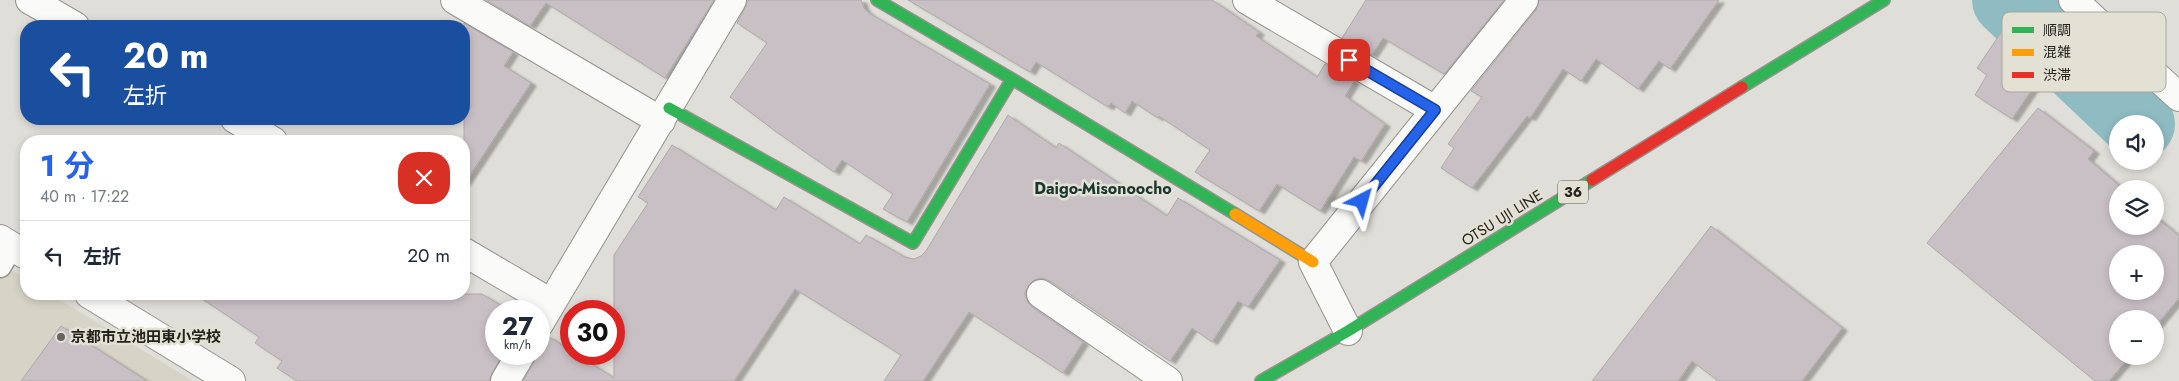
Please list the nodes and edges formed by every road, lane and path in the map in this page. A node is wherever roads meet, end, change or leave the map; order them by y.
1 (30, 0) edge
2 (455, 0) edge
3 (732, 0) edge
4 (877, 0) edge
5 (1247, 0) edge
6 (1524, 0) edge
7 (1884, 0) edge
8 (2073, 0) edge
9 (2086, 12) edge
10 (65, 20) edge
11 (1012, 79) junction
12 (2166, 85) edge
13 (2179, 97) edge
14 (1435, 110) junction
15 (665, 115) junction
16 (245, 125) edge
17 (263, 135) edge
18 (470, 257) edge
19 (1313, 262) junction
20 (1040, 294) dead end
21 (99, 300) edge
22 (528, 300) edge
23 (550, 305) edge
24 (1348, 331) junction
25 (514, 365) edge
26 (231, 381) edge
27 (505, 381) edge
28 (1168, 381) edge
29 (1261, 381) edge

1 - 10 street
2 - 15 street
3 - 15 street
4 - 11 street
5 - 14 street
6 - 14 street
7 - 24 street, OTSU UJI LINE / 36
8 - 9 street
11 - 15 street
11 - 19 street
12 - 13 street
14 - 19 street
15 - 23 street
16 - 17 street
18 - 22 street
19 - 24 street
20 - 28 street
21 - 26 street
24 - 29 street, OTSU UJI LINE / 36
25 - 27 street

